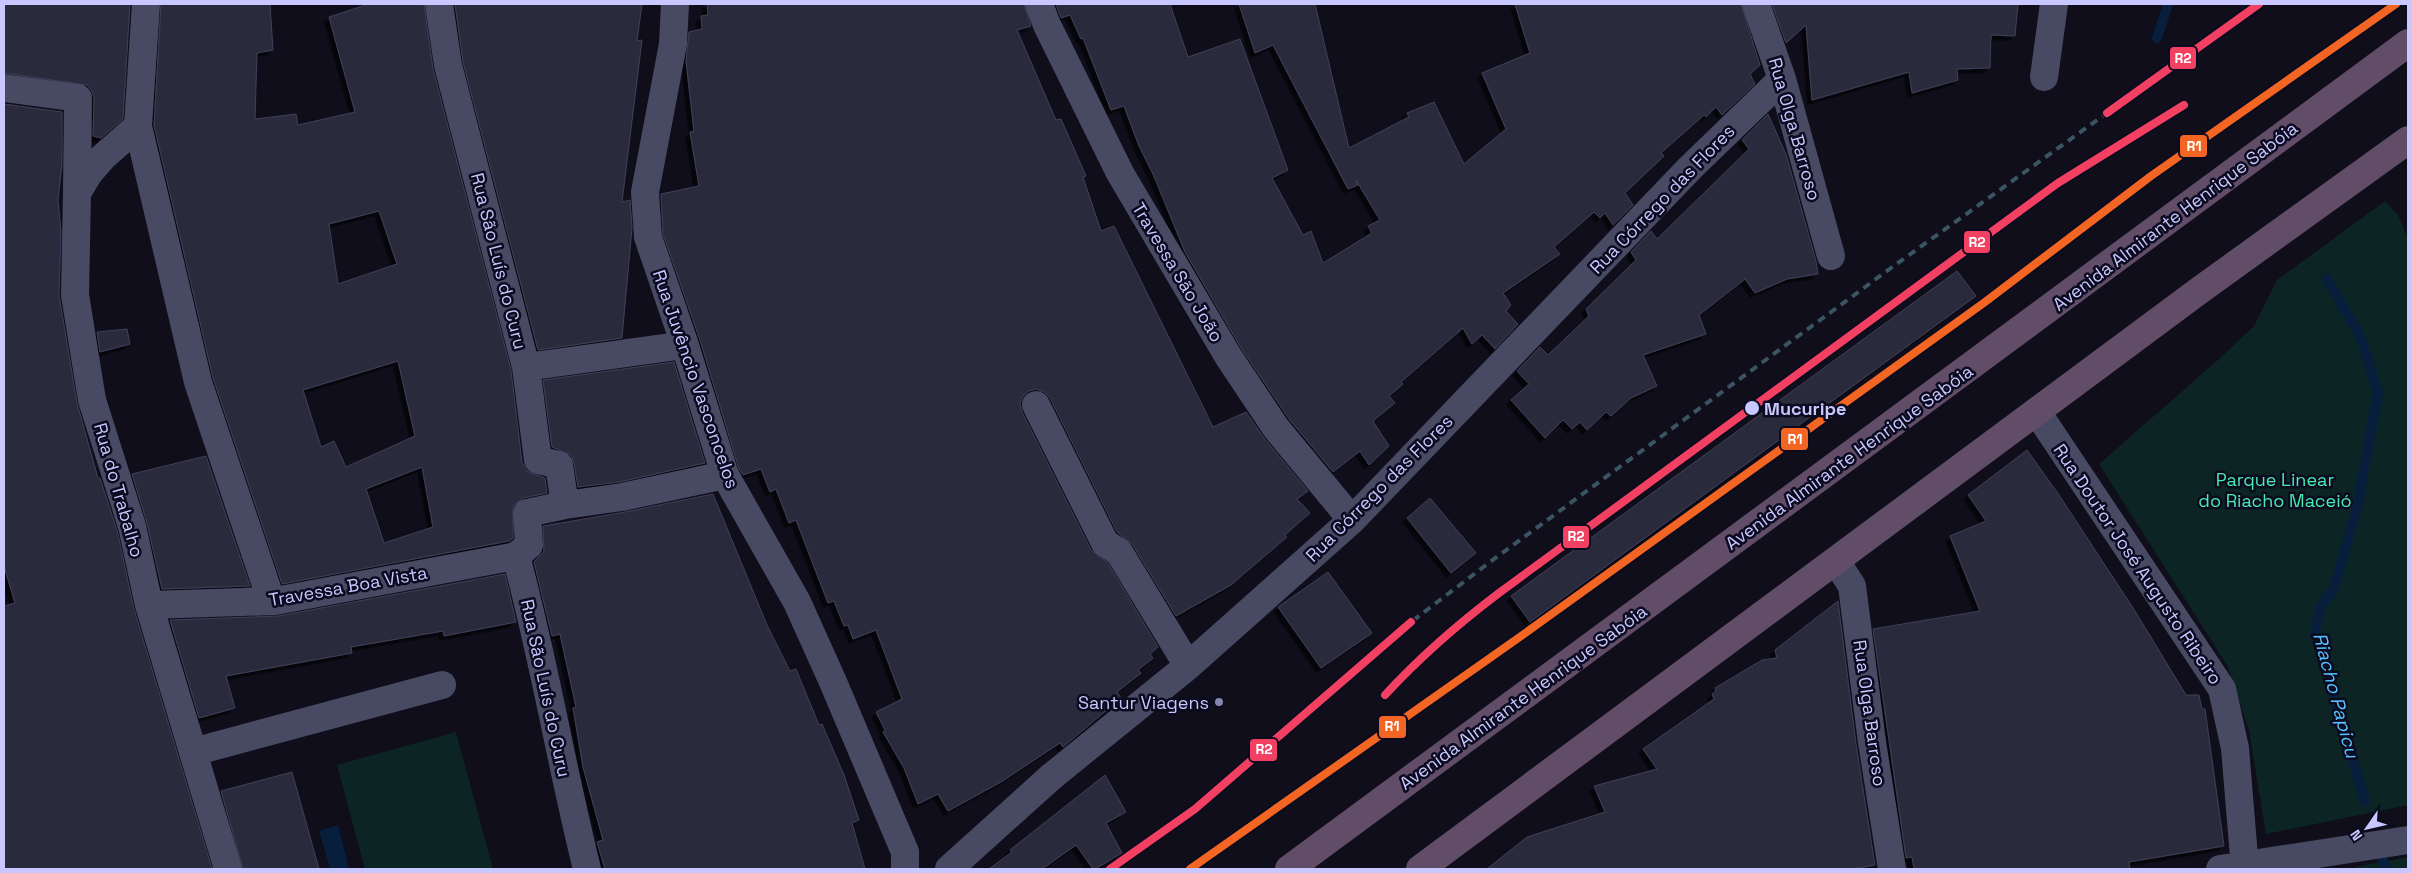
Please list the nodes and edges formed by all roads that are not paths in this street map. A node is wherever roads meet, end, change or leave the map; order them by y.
1 (146, 4) edge
2 (439, 4) edge
3 (675, 4) edge
4 (1039, 4) edge
5 (1756, 4) edge
6 (2054, 4) edge
7 (2408, 43) edge
8 (2044, 77) dead end
9 (1782, 79) junction
10 (4, 88) edge
11 (138, 126) junction
12 (2408, 140) edge
13 (76, 193) junction
14 (1831, 256) dead end
15 (684, 345) junction
16 (526, 367) junction
17 (1036, 405) dead end
18 (2037, 412) junction
19 (725, 476) junction
20 (565, 505) junction
21 (1352, 520) junction
22 (516, 556) junction
23 (1836, 561) junction
24 (272, 600) junction
25 (149, 605) junction
26 (1188, 666) junction
27 (442, 685) dead end
28 (193, 752) junction
29 (2408, 840) edge
30 (2236, 868) edge
31 (228, 869) edge
32 (587, 869) edge
33 (905, 869) edge
34 (949, 869) edge
35 (1289, 869) edge
36 (1420, 869) edge
37 (1892, 869) edge

1 - 11 street
2 - 16 street, Rua São Luís do Curu
3 - 15 street, Rua Juvêncio Vasconcelos
4 - 21 street, Travessa São João
5 - 9 street, Rua Olga Barroso
6 - 8 street
7 - 35 highway, Avenida Almirante Henrique Sabóia
9 - 14 street, Rua Olga Barroso
9 - 21 street, Rua Córrego das Flores
10 - 13 street, Rua do Trabalho
11 - 13 street
11 - 24 street
12 - 18 highway
13 - 25 street, Rua do Trabalho
15 - 16 street
15 - 19 street, Rua Juvêncio Vasconcelos
16 - 20 street, Rua São Luís do Curu
17 - 26 street
18 - 23 highway
18 - 30 street, Rua Doutor José Augusto Ribeiro
19 - 20 street
19 - 33 street, Rua Juvêncio Vasconcelos
20 - 22 street
21 - 26 street, Rua Córrego das Flores
22 - 24 street, Travessa Boa Vista
22 - 32 street, Rua São Luís do Curu
23 - 36 highway
23 - 37 street, Rua Olga Barroso
24 - 25 street, Travessa Boa Vista
25 - 28 street, Rua do Trabalho
26 - 34 street, Rua Córrego das Flores
27 - 28 street
28 - 31 street, Rua do Trabalho
29 - 30 street

